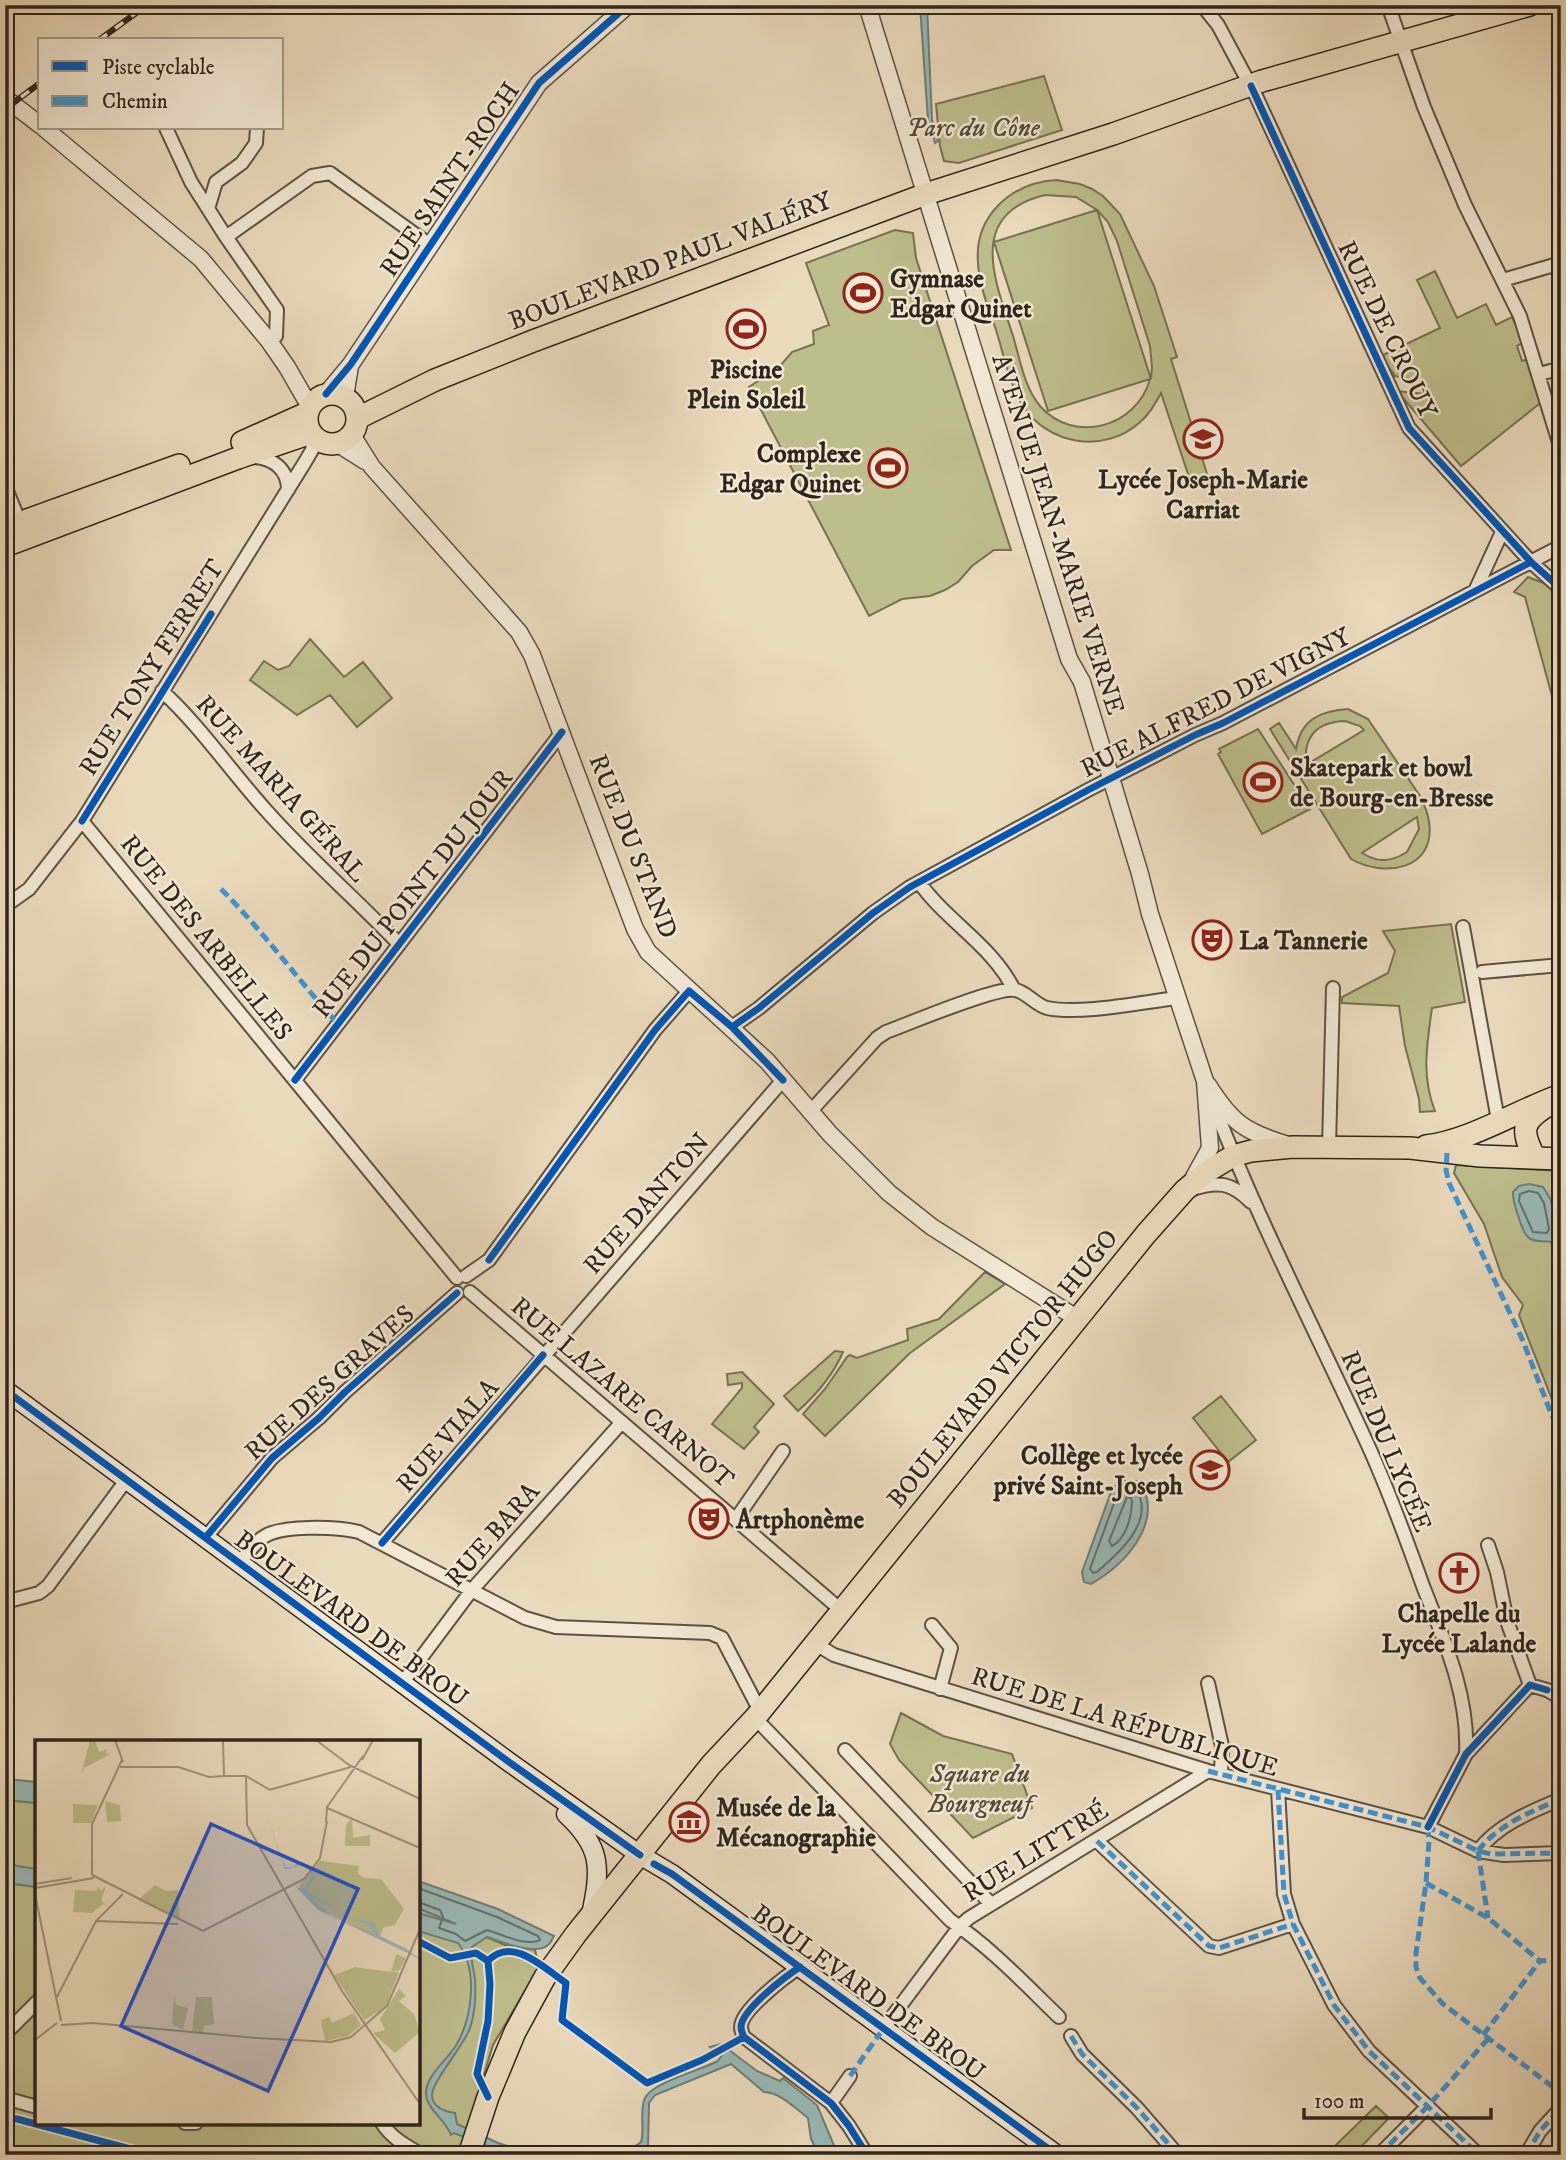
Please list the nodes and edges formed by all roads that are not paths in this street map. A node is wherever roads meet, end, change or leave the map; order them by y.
1 (867, 5) edge
2 (1202, 5) edge
3 (1388, 5) edge
4 (1530, 5) edge
5 (625, 7) edge
6 (1505, 9) edge
7 (1399, 42) junction
8 (1251, 86) junction
9 (5, 98) edge
10 (38, 123) edge
11 (47, 130) edge
12 (167, 130) edge
13 (257, 130) edge
14 (926, 194) junction
15 (208, 209) junction
16 (226, 237) junction
17 (430, 245) junction
18 (1561, 263) edge
19 (1503, 280) junction
20 (269, 341) junction
21 (1561, 368) edge
22 (1540, 374) junction
23 (330, 416) junction
24 (1561, 449) edge
25 (238, 458) junction
26 (5, 486) edge
27 (288, 490) junction
28 (13, 526) edge
29 (1502, 532) junction
30 (5, 546) edge
31 (1561, 546) edge
32 (1531, 562) junction
33 (1561, 589) edge
34 (1475, 591) junction
35 (162, 691) junction
36 (562, 732) junction
37 (1110, 779) junction
38 (82, 821) junction
39 (919, 881) junction
40 (5, 906) edge
41 (1463, 927) dead end
42 (399, 944) junction
43 (1561, 965) edge
44 (1482, 972) dead end
45 (1333, 988) dead end
46 (1014, 990) junction
47 (689, 991) junction
48 (1177, 998) junction
49 (732, 1027) junction
50 (295, 1080) junction
51 (783, 1080) junction
52 (1205, 1081) junction
53 (1561, 1097) edge
54 (810, 1112) junction
55 (1498, 1120) junction
56 (1293, 1147) junction
57 (1329, 1147) junction
58 (1410, 1148) junction
59 (1233, 1156) junction
60 (1535, 1158) junction
61 (1561, 1159) edge
62 (1185, 1190) junction
63 (1256, 1207) junction
64 (462, 1277) junction
65 (464, 1292) junction
66 (1078, 1319) junction
67 (543, 1355) junction
68 (5, 1390) edge
69 (622, 1422) junction
70 (783, 1451) dead end
71 (127, 1479) junction
72 (737, 1519) junction
73 (206, 1537) junction
74 (382, 1543) junction
75 (1488, 1545) dead end
76 (240, 1562) junction
77 (471, 1591) junction
78 (5, 1602) edge
79 (841, 1610) junction
80 (932, 1625) dead end
81 (814, 1643) junction
82 (403, 1682) junction
83 (1208, 1682) dead end
84 (1530, 1685) junction
85 (940, 1689) junction
86 (1561, 1698) edge
87 (758, 1714) junction
88 (845, 1750) dead end
89 (1466, 1754) junction
90 (509, 1762) junction
91 (1215, 1772) junction
92 (1278, 1790) junction
93 (1561, 1799) edge
94 (1428, 1827) junction
95 (1097, 1841) junction
96 (1478, 1850) junction
97 (1561, 1853) edge
98 (640, 1855) junction
99 (991, 1904) junction
100 (591, 1916) junction
101 (1293, 1924) junction
102 (960, 1927) junction
103 (800, 1967) junction
104 (35, 2004) edge
105 (1059, 2017) dead end
106 (883, 2029) junction
107 (5, 2034) edge
108 (1071, 2036) dead end
109 (850, 2076) dead end
110 (5, 2098) edge
111 (831, 2103) junction
112 (35, 2106) edge
113 (1428, 2106) junction
114 (1561, 2108) edge
115 (383, 2125) edge
116 (422, 2155) edge
117 (469, 2155) edge
118 (867, 2155) edge
119 (1057, 2155) edge
120 (1178, 2155) edge
121 (1379, 2155) edge
122 (1479, 2155) edge
123 (1526, 2155) edge

1 - 14 street, AVENUE JEAN-MARIE VERNE
2 - 8 street, RUE DE CROUY
3 - 7 street
4 - 6 main road, BOULEVARD PAUL VALÉRY
5 - 17 street, RUE SAINT-ROCH
6 - 7 main road, BOULEVARD PAUL VALÉRY
7 - 8 main road, BOULEVARD PAUL VALÉRY
7 - 19 street
8 - 14 main road, BOULEVARD PAUL VALÉRY
8 - 29 street, RUE DE CROUY
9 - 10 street, RUE DU STAND
11 - 20 street, RUE DU STAND
12 - 15 street
13 - 15 street
14 - 23 main road, BOULEVARD PAUL VALÉRY
14 - 37 street, AVENUE JEAN-MARIE VERNE
15 - 16 street
16 - 17 street
16 - 20 street
17 - 23 street, RUE SAINT-ROCH
18 - 19 street
19 - 22 street
20 - 23 street, RUE DU STAND
21 - 22 street
22 - 24 street
23 - 25 main road
23 - 27 street, RUE TONY FERRET
23 - 28 main road
23 - 36 street, RUE DU STAND
25 - 27 street
25 - 30 main road
26 - 28 street
27 - 35 street, RUE TONY FERRET
29 - 32 street, RUE DE CROUY
29 - 34 street
31 - 32 street, RUE ALFRED DE VIGNY
32 - 33 street, RUE DE CROUY
32 - 34 street, RUE ALFRED DE VIGNY
34 - 37 street, RUE ALFRED DE VIGNY
35 - 38 street, RUE TONY FERRET
35 - 42 street, RUE MARIA GÉRAL
36 - 42 street, RUE DU POINT DU JOUR
36 - 47 street, RUE DU STAND
37 - 39 street, RUE ALFRED DE VIGNY
37 - 48 street, AVENUE JEAN-MARIE VERNE
38 - 40 street, RUE TONY FERRET
38 - 50 street, RUE DES ARBELLES
39 - 46 street
39 - 49 street, RUE ALFRED DE VIGNY
41 - 55 street
42 - 50 street, RUE DU POINT DU JOUR
43 - 44 street
45 - 57 street
46 - 48 street
46 - 54 street
47 - 49 street, RUE DU STAND
47 - 64 street
48 - 52 street, AVENUE JEAN-MARIE VERNE
49 - 51 street, RUE DU STAND
50 - 64 street, RUE DES ARBELLES
51 - 54 street, RUE DU STAND
51 - 67 street, RUE DANTON
52 - 56 street
52 - 59 street, AVENUE JEAN-MARIE VERNE
52 - 62 street
53 - 55 main road
53 - 60 main road
54 - 66 street, RUE DU STAND
55 - 58 main road
56 - 57 main road
56 - 59 main road
57 - 58 main road
58 - 60 main road
59 - 62 main road, BOULEVARD VICTOR HUGO
59 - 63 street, RUE DU LYCÉE
60 - 61 main road
62 - 63 street
62 - 66 main road, BOULEVARD VICTOR HUGO
63 - 89 street, RUE DU LYCÉE
64 - 65 street
65 - 67 street, RUE LAZARE CARNOT
65 - 73 street, RUE DES GRAVES
66 - 79 main road, BOULEVARD VICTOR HUGO
67 - 69 street, RUE LAZARE CARNOT
67 - 74 street, RUE VIALA
68 - 71 main road, BOULEVARD DE BROU
69 - 72 street, RUE LAZARE CARNOT
69 - 77 street, RUE BARA
70 - 72 street
71 - 73 main road, BOULEVARD DE BROU
71 - 78 street
72 - 79 street, RUE LAZARE CARNOT
73 - 76 main road, BOULEVARD DE BROU
74 - 76 street
74 - 77 street
75 - 84 street
76 - 82 main road, BOULEVARD DE BROU
77 - 82 street, RUE BARA
77 - 87 street
79 - 81 main road, BOULEVARD VICTOR HUGO
80 - 85 street
81 - 85 street, RUE DE LA RÉPUBLIQUE
81 - 87 main road, BOULEVARD VICTOR HUGO
82 - 90 main road, BOULEVARD DE BROU
83 - 91 street
84 - 86 street
84 - 89 street
85 - 91 street, RUE DE LA RÉPUBLIQUE
87 - 98 main road, BOULEVARD VICTOR HUGO
87 - 102 street
88 - 99 street
89 - 94 street
90 - 98 main road, BOULEVARD DE BROU
90 - 100 main road
91 - 92 street, RUE DE LA RÉPUBLIQUE
91 - 95 street, RUE LITTRÉ
92 - 94 street, RUE DE LA RÉPUBLIQUE
92 - 101 street
93 - 96 street
94 - 96 street, RUE DE LA RÉPUBLIQUE
95 - 99 street, RUE LITTRÉ
95 - 101 street
96 - 97 street, RUE DE LA RÉPUBLIQUE
98 - 100 main road, BOULEVARD VICTOR HUGO
98 - 103 main road, BOULEVARD DE BROU
99 - 102 street, RUE LITTRÉ
100 - 117 main road, BOULEVARD VICTOR HUGO
101 - 113 street
102 - 105 street
102 - 106 street, RUE LITTRÉ
103 - 106 main road, BOULEVARD DE BROU
103 - 111 street
104 - 107 street
106 - 119 main road, BOULEVARD DE BROU
108 - 120 street
109 - 111 street
110 - 112 street
111 - 118 street
113 - 121 street
113 - 122 street
114 - 123 street
115 - 116 street

